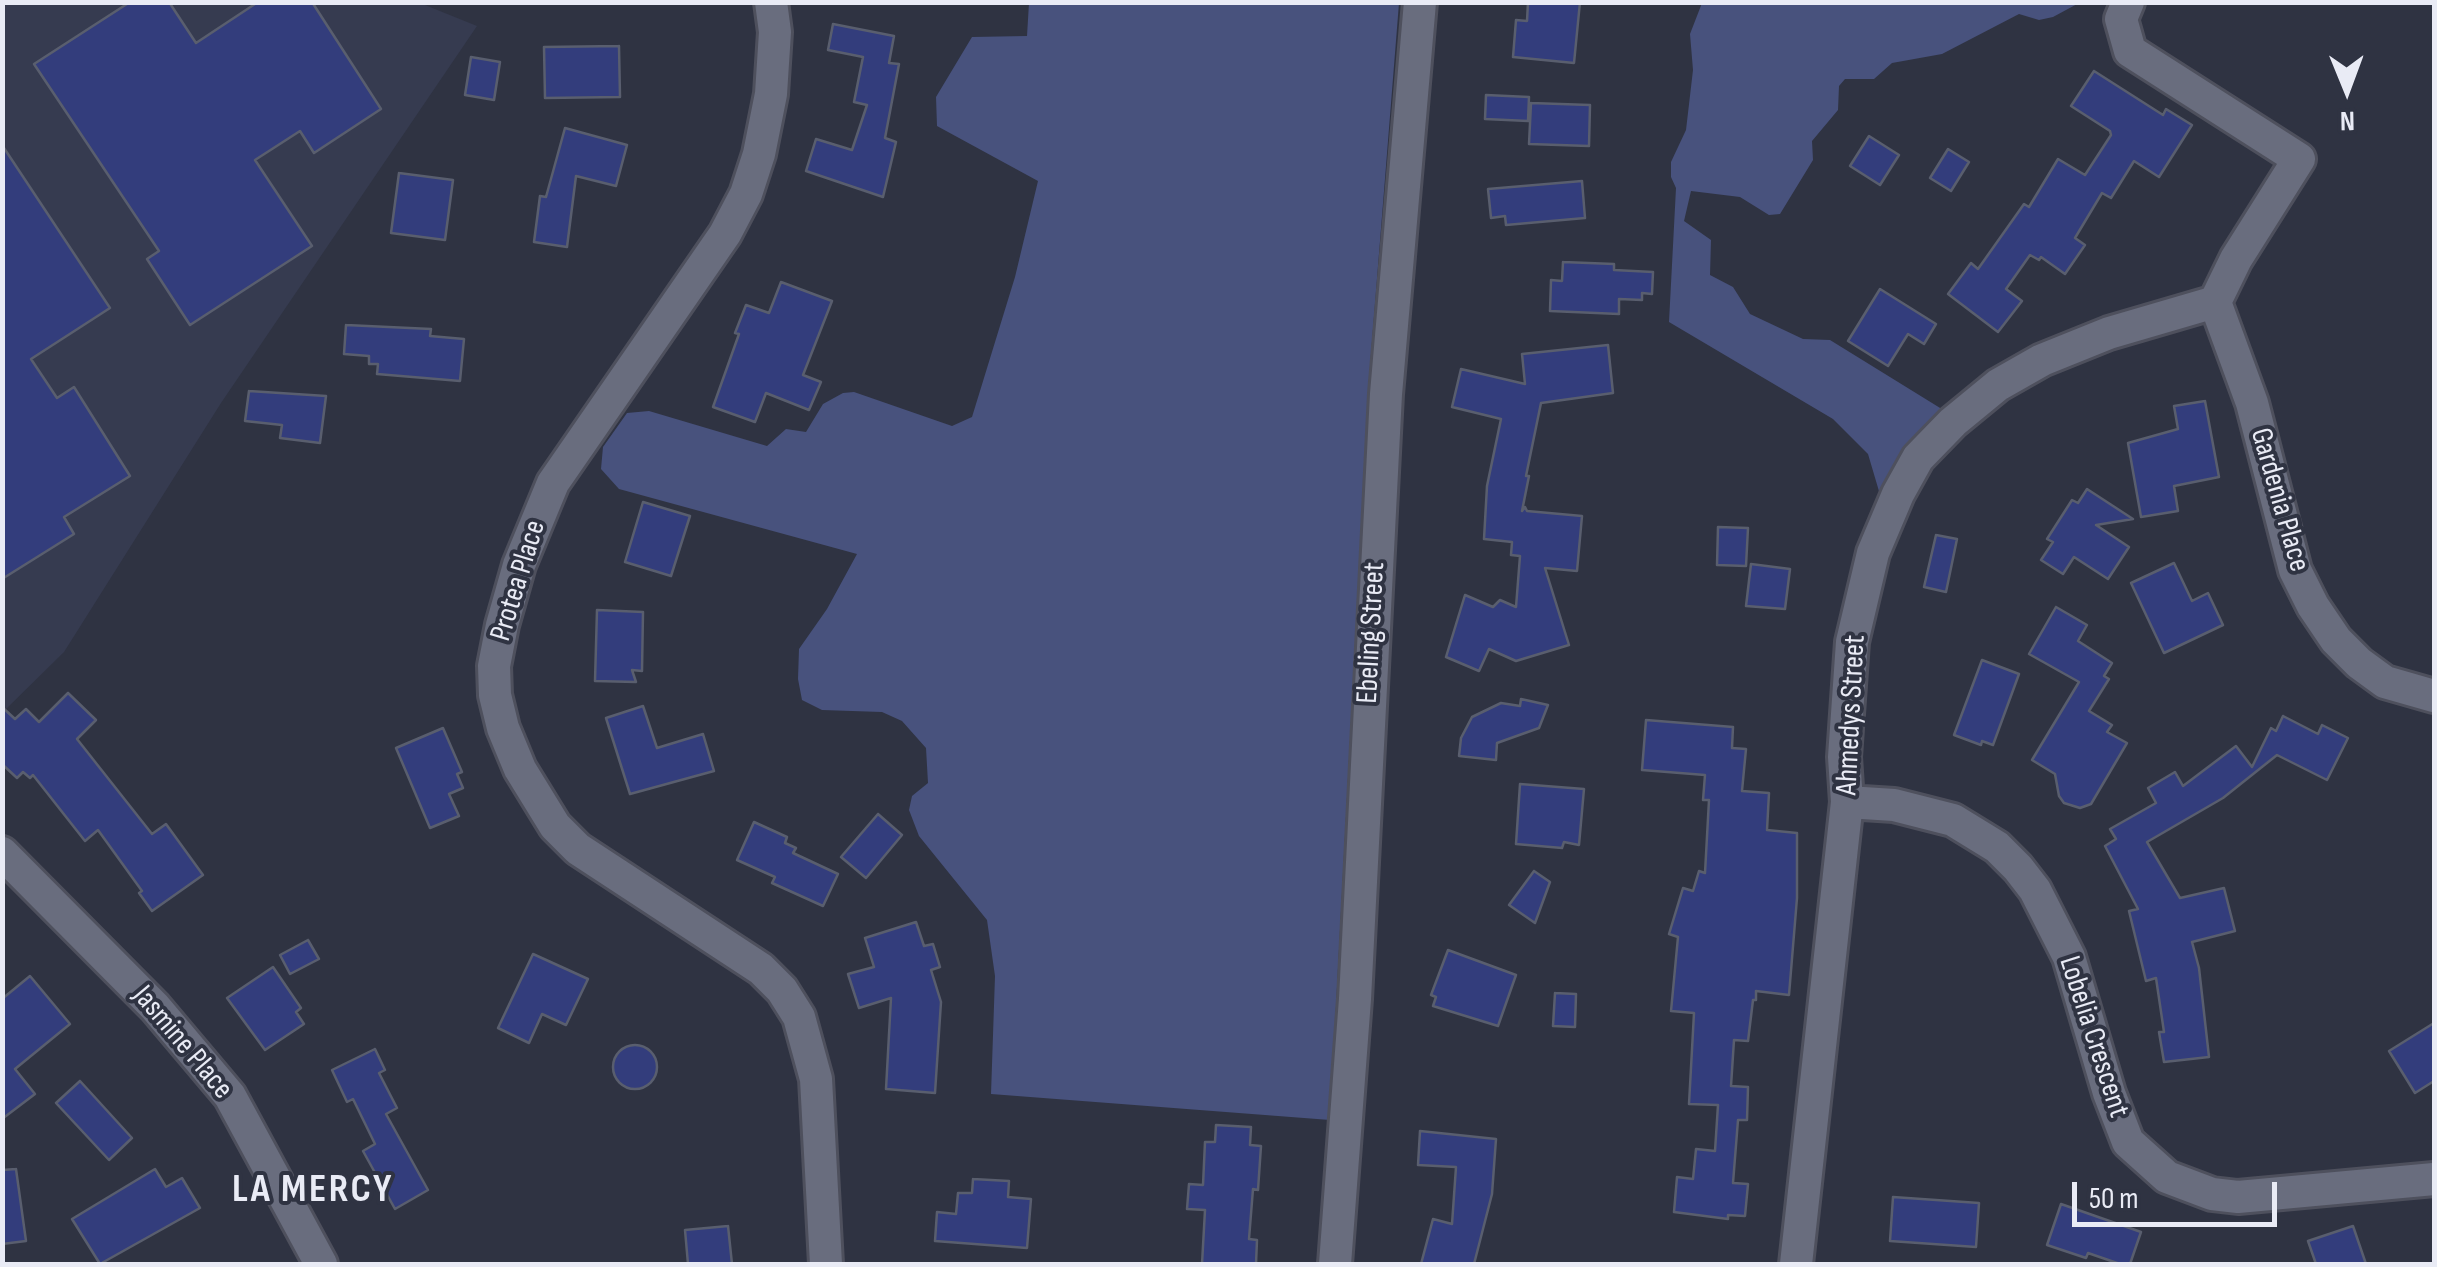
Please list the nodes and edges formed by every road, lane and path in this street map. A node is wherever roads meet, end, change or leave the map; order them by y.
1 (771, 2) edge
2 (1420, 2) edge
3 (2128, 2) edge
4 (2215, 302) junction
5 (2434, 696) edge
6 (1847, 802) junction
7 (2, 853) edge
8 (2434, 1180) edge
9 (322, 1264) edge
10 (826, 1264) edge
11 (1335, 1264) edge
12 (1796, 1264) edge

1 - 10 street, Protea Place
2 - 11 street, Ebeling Street
3 - 4 street
4 - 5 street, Gardenia Place
4 - 6 street, Ahmedys Street
6 - 8 street, Lobelia Crescent
6 - 12 street, Ahmedys Street
7 - 9 street, Jasmine Place

